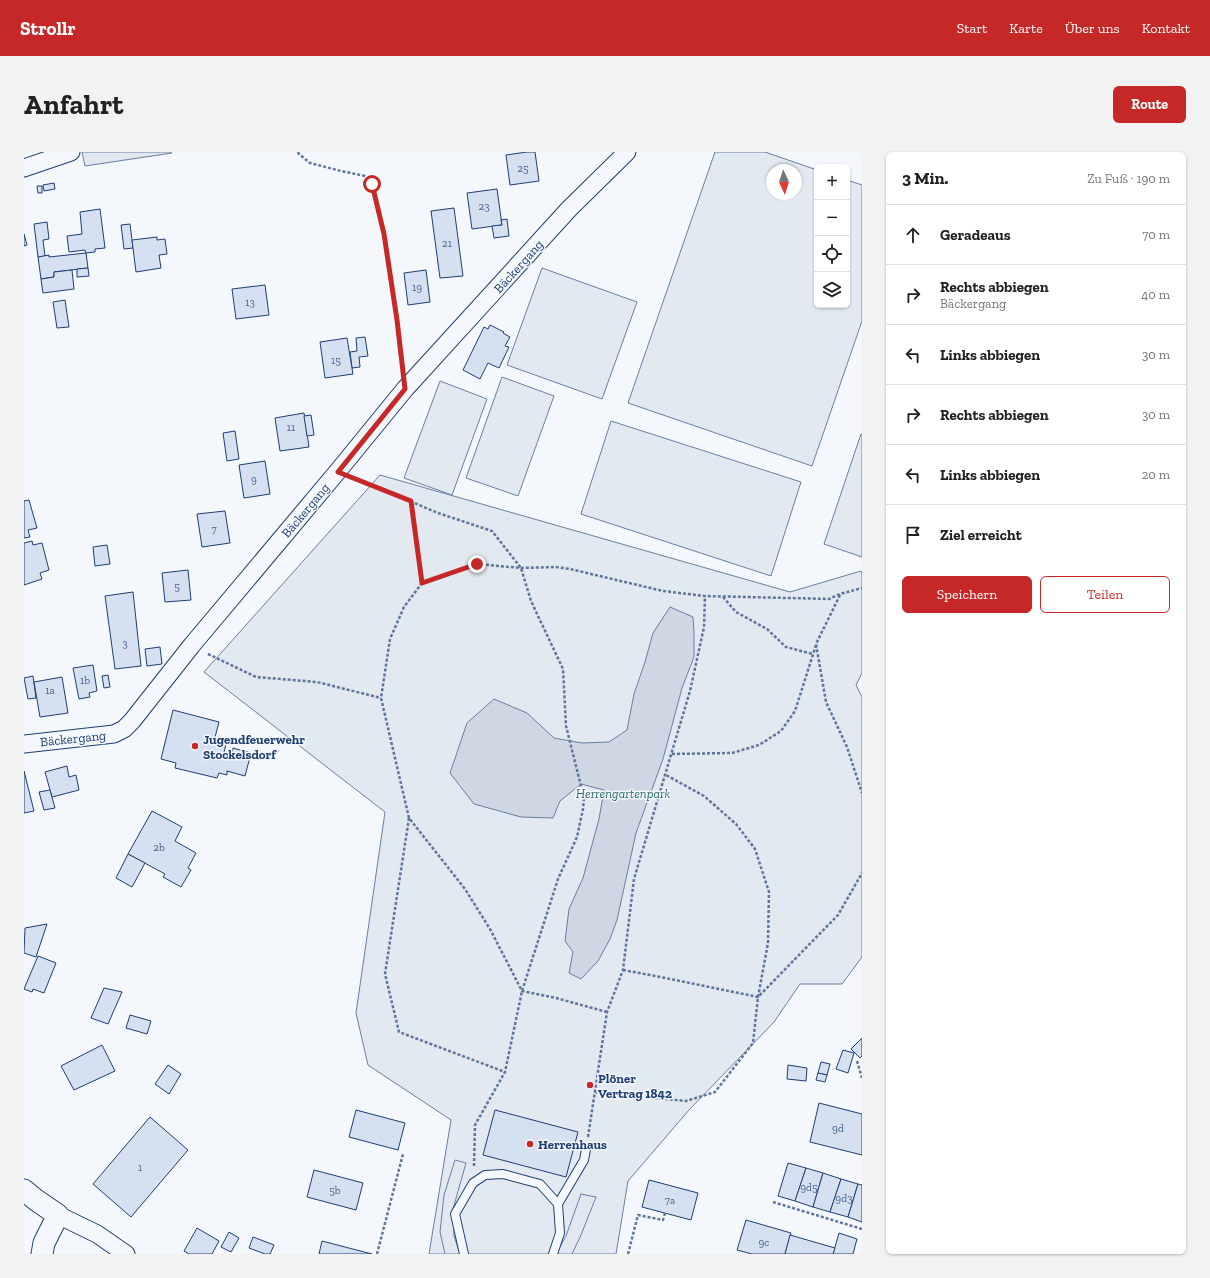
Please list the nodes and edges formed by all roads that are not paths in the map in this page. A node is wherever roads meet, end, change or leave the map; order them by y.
1 (71, 152) edge
2 (627, 152) edge
3 (24, 168) edge
4 (24, 744) edge
5 (586, 1149) road end
6 (24, 1190) edge
7 (558, 1204) junction
8 (58, 1214) junction
9 (42, 1254) edge
10 (126, 1254) edge
11 (464, 1254) edge
12 (554, 1254) edge

1 - 3 street
2 - 4 street, Bäckergang
5 - 7 lane
6 - 8 street
7 - 11 lane
7 - 12 lane
8 - 9 street
8 - 10 street

